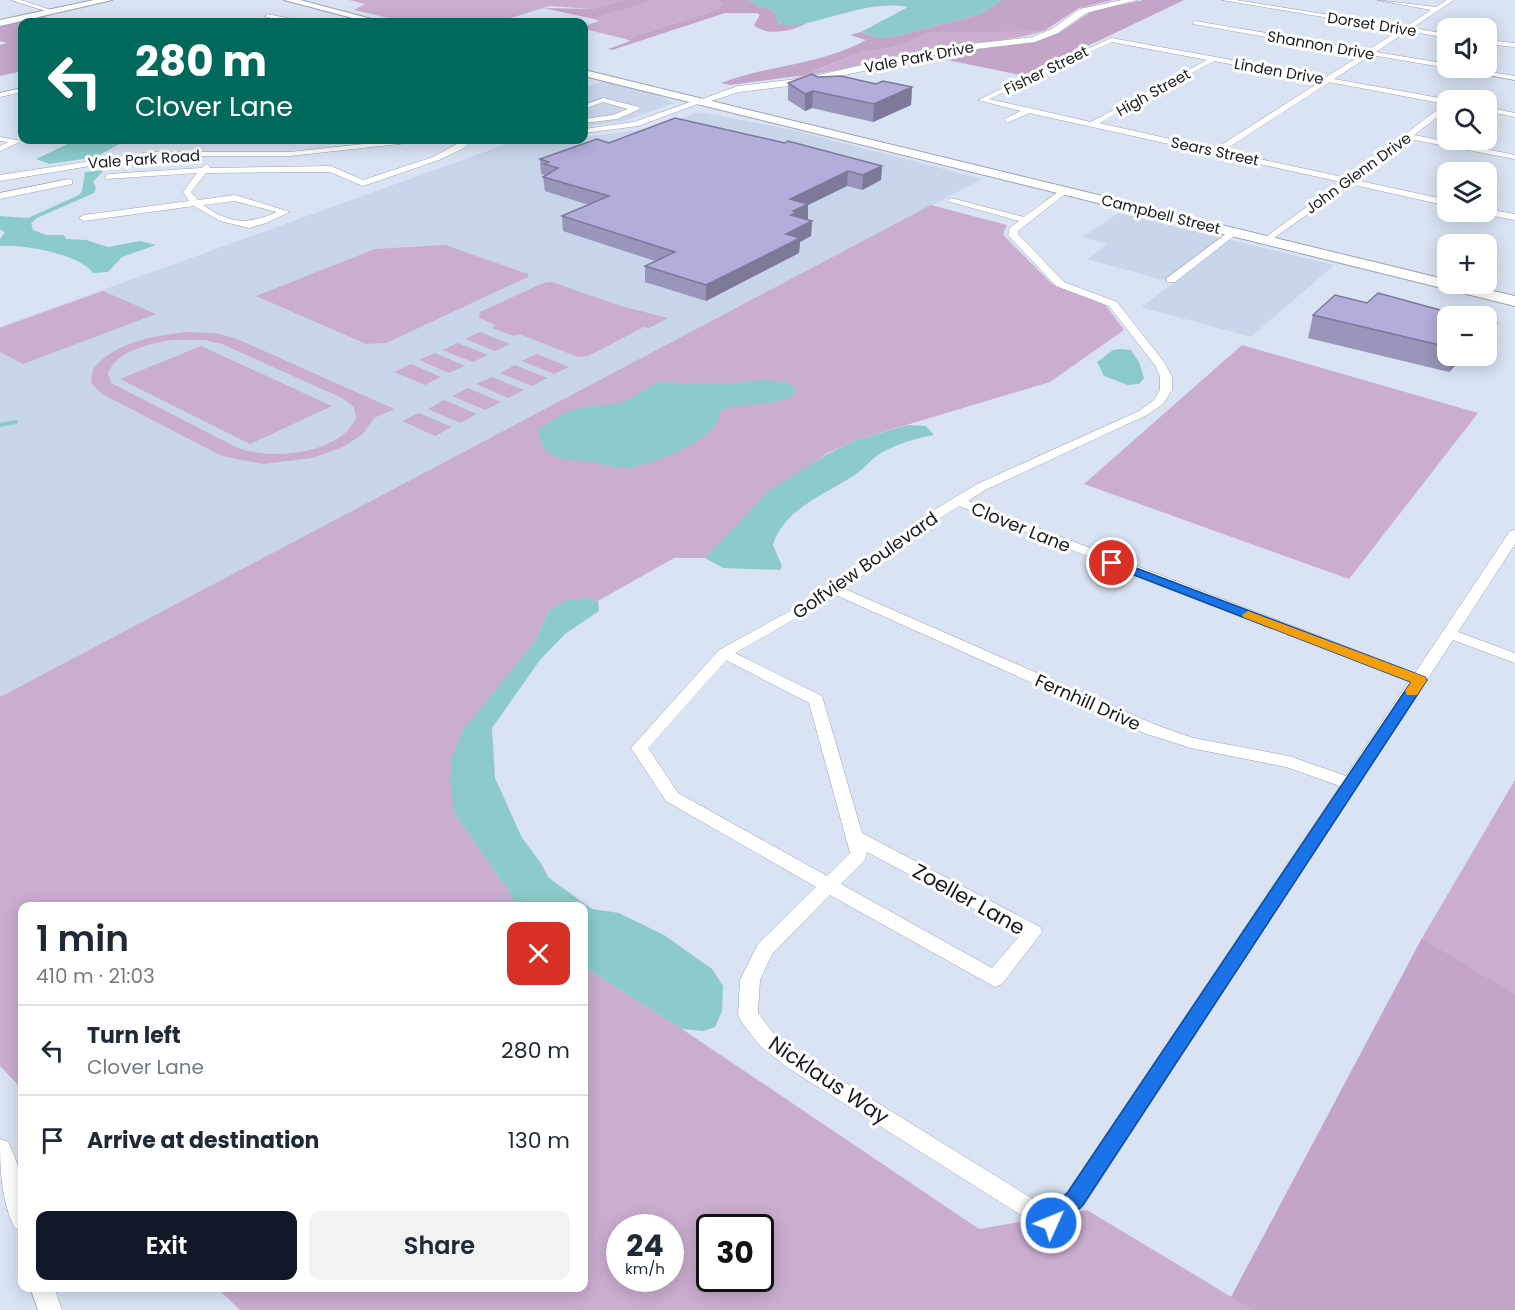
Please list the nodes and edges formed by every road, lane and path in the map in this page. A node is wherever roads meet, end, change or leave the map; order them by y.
1 (14, 0) edge
2 (107, 0) edge
3 (289, 0) edge
4 (1133, 0) edge
5 (1225, 0) edge
6 (1380, 0) edge
7 (1451, 0) edge
8 (1437, 9) junction
9 (54, 12) junction
10 (267, 16) dead end
11 (27, 18) edge
12 (277, 18) edge
13 (362, 18) edge
14 (18, 20) edge
15 (1196, 23) dead end
16 (0, 24) edge
17 (1406, 29) junction
18 (1437, 34) edge
19 (1111, 40) joint
20 (1497, 43) edge
21 (1515, 45) edge
22 (1370, 53) junction
23 (1213, 59) junction
24 (1437, 64) edge
25 (588, 74) edge
26 (1497, 75) edge
27 (1515, 78) edge
28 (1328, 80) junction
29 (18, 91) edge
30 (0, 95) edge
31 (982, 100) joint
32 (699, 102) junction
33 (1437, 102) edge
34 (588, 106) edge
35 (1028, 110) junction
36 (1497, 111) edge
37 (1437, 113) edge
38 (1515, 114) edge
39 (588, 120) edge
40 (1007, 121) dead end
41 (1092, 124) junction
42 (588, 131) edge
43 (1408, 136) junction
44 (0, 139) edge
45 (304, 144) dead end
46 (382, 144) edge
47 (465, 144) edge
48 (0, 149) edge
49 (1216, 152) junction
50 (304, 153) junction
51 (220, 154) junction
52 (1515, 157) edge
53 (204, 171) junction
54 (109, 177) dead end
55 (0, 178) edge
56 (1349, 181) junction
57 (69, 183) dead end
58 (1071, 192) junction
59 (0, 196) edge
60 (951, 201) dead end
61 (1437, 201) edge
62 (192, 202) junction
63 (1497, 214) edge
64 (1515, 217) edge
65 (84, 218) dead end
66 (1025, 220) junction
67 (1234, 232) junction
68 (1267, 240) junction
69 (1171, 279) dead end
70 (1515, 301) edge
71 (959, 502) junction
72 (1515, 534) edge
73 (835, 590) junction
74 (1450, 634) junction
75 (724, 653) junction
76 (1515, 657) edge
77 (1420, 680) junction
78 (1352, 784) junction
79 (854, 837) junction
80 (830, 886) junction
81 (995, 979) joint
82 (0, 1149) edge
83 (18, 1205) edge
84 (44, 1292) edge
85 (50, 1310) edge

1 - 9 street
2 - 9 main road
3 - 13 main road
4 - 32 street, Vale Park Drive
5 - 17 street, Dorset Drive
6 - 8 street
7 - 8 street
8 - 17 street
9 - 11 main road
10 - 12 street
14 - 16 main road
15 - 22 street, Shannon Drive
17 - 18 street, Dorset Drive
17 - 22 street
19 - 23 street, Linden Drive
19 - 31 street, Fisher Street
20 - 21 street
22 - 24 street, Shannon Drive
22 - 28 street
23 - 28 street, Linden Drive
23 - 41 street, High Street
25 - 32 main road, Campbell Street
26 - 27 street
28 - 33 street, Linden Drive
28 - 49 street
29 - 30 street
31 - 35 street, Sears Street
32 - 42 street
32 - 58 main road, Campbell Street
34 - 39 street
35 - 40 street
35 - 41 street, Sears Street
36 - 38 street
37 - 43 street, John Glenn Drive
41 - 49 street, Sears Street
43 - 52 street
43 - 56 street, John Glenn Drive
44 - 48 street
45 - 50 street
46 - 50 street, Vale Park Road
47 - 53 street
49 - 56 street, Sears Street
50 - 51 street, Vale Park Road
51 - 53 street
51 - 55 street, Vale Park Road
53 - 54 street
53 - 62 street
56 - 61 street, Sears Street
56 - 68 street, John Glenn Drive
57 - 59 street
58 - 66 street
58 - 67 main road, Campbell Street
60 - 66 street
62 - 62 street
62 - 65 street
63 - 64 street
66 - 71 street, Golfview Boulevard
67 - 68 main road, Campbell Street
67 - 69 street
68 - 70 main road, Campbell Street
71 - 73 street, Golfview Boulevard
71 - 77 street, Clover Lane
72 - 74 street
73 - 75 street, Golfview Boulevard
73 - 78 street, Fernhill Drive
74 - 76 street
74 - 77 street
75 - 79 street
75 - 80 street, Golfview Boulevard
77 - 78 street
78 - 80 street, Nicklaus Way
79 - 80 street
79 - 81 street, Zoeller Lane
80 - 81 street, Golfview Boulevard
82 - 83 street
84 - 85 street

